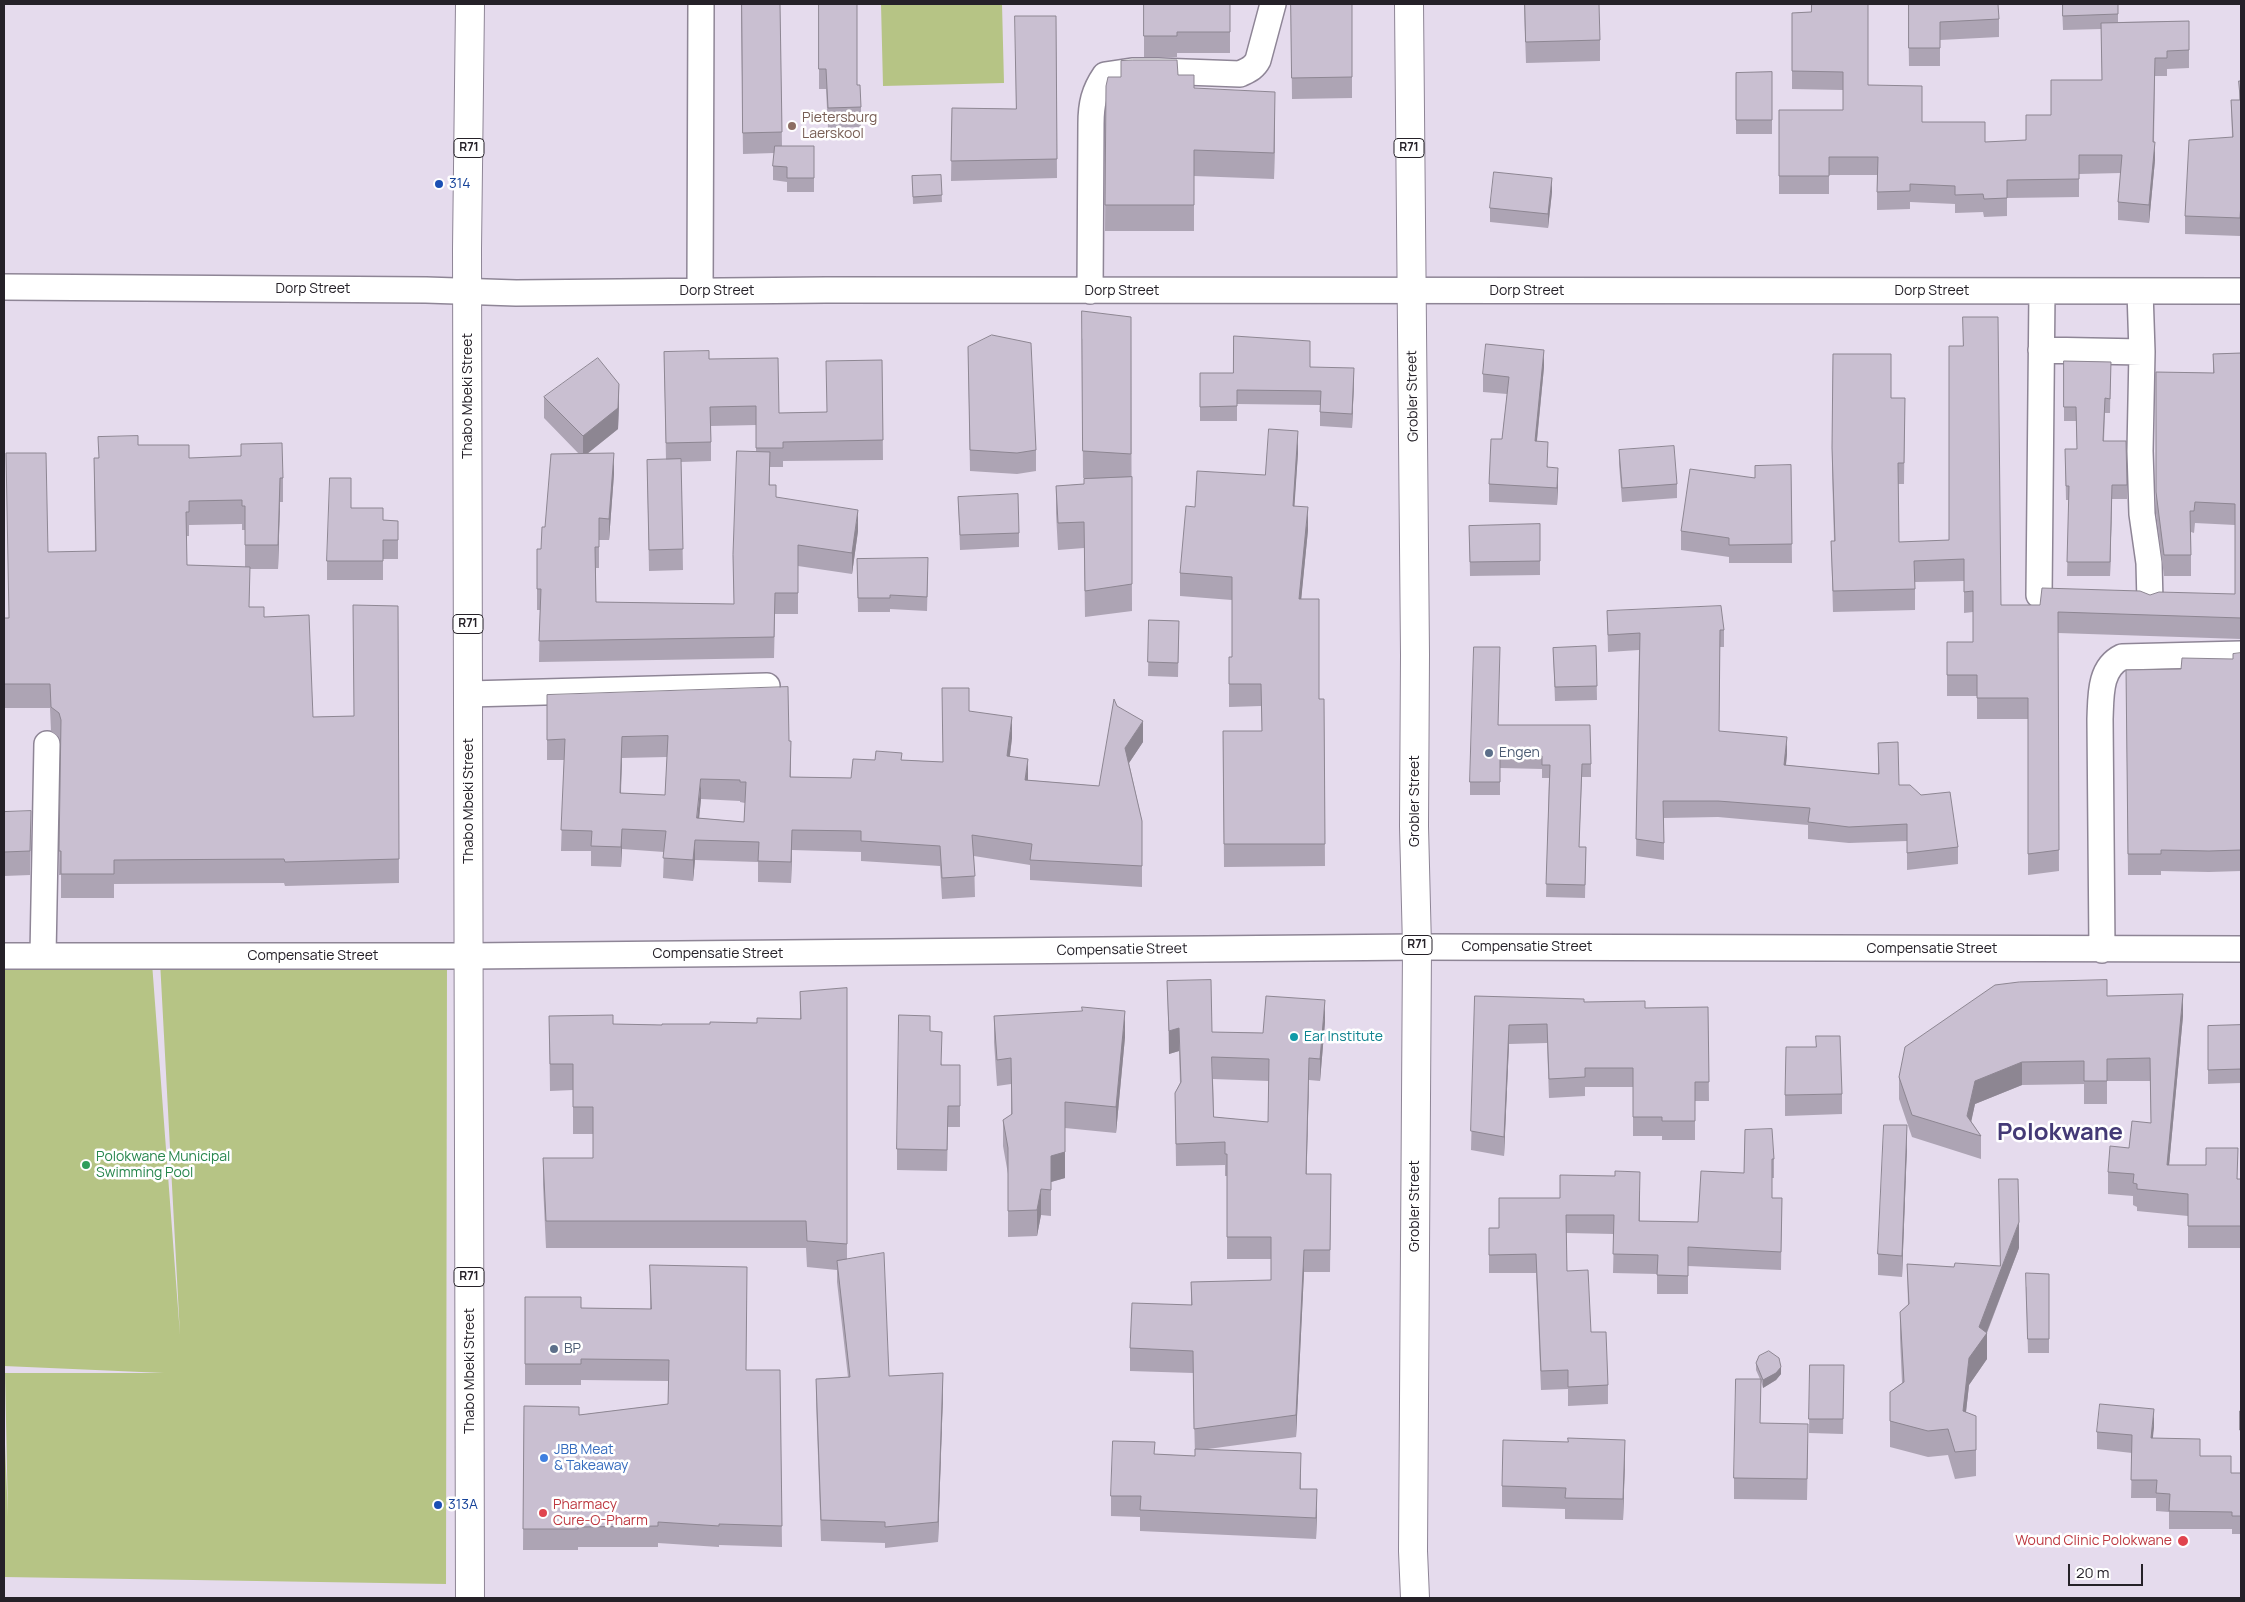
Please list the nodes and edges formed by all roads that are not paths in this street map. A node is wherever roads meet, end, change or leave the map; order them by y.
1 (470, 4) edge
2 (701, 4) edge
3 (1273, 4) edge
4 (1409, 4) edge
5 (4, 288) edge
6 (468, 291) junction
7 (700, 291) junction
8 (1090, 291) junction
9 (1412, 291) junction
10 (2042, 291) junction
11 (2140, 291) junction
12 (2241, 291) edge
13 (2041, 350) junction
14 (2142, 352) junction
15 (2039, 595) edge
16 (2150, 602) edge
17 (2241, 654) edge
18 (768, 686) edge
19 (468, 694) junction
20 (47, 744) dead end
21 (1417, 947) junction
22 (2241, 949) edge
23 (2102, 950) junction
24 (43, 955) junction
25 (4, 956) edge
26 (469, 956) junction
27 (470, 1598) edge
28 (1415, 1598) edge

1 - 6 main road, Thabo Mbeki Street / R71
2 - 7 street
3 - 8 street
4 - 9 main road, Grobler Street / R71
5 - 6 street, Dorp Street
6 - 7 street, Dorp Street
6 - 19 main road, Thabo Mbeki Street / R71
7 - 8 street, Dorp Street
8 - 9 street, Dorp Street
9 - 10 street, Dorp Street
9 - 21 main road, Grobler Street / R71
10 - 11 street, Dorp Street
10 - 13 street
11 - 12 street, Dorp Street
11 - 14 street
13 - 14 street
13 - 15 street
14 - 16 street
17 - 23 street
18 - 19 street
19 - 26 main road, Thabo Mbeki Street / R71
20 - 24 street
21 - 23 street, Compensatie Street
21 - 26 street, Compensatie Street
21 - 28 main road, Grobler Street / R71
22 - 23 street, Compensatie Street
24 - 25 street, Compensatie Street
24 - 26 street, Compensatie Street
26 - 27 main road, Thabo Mbeki Street / R71

